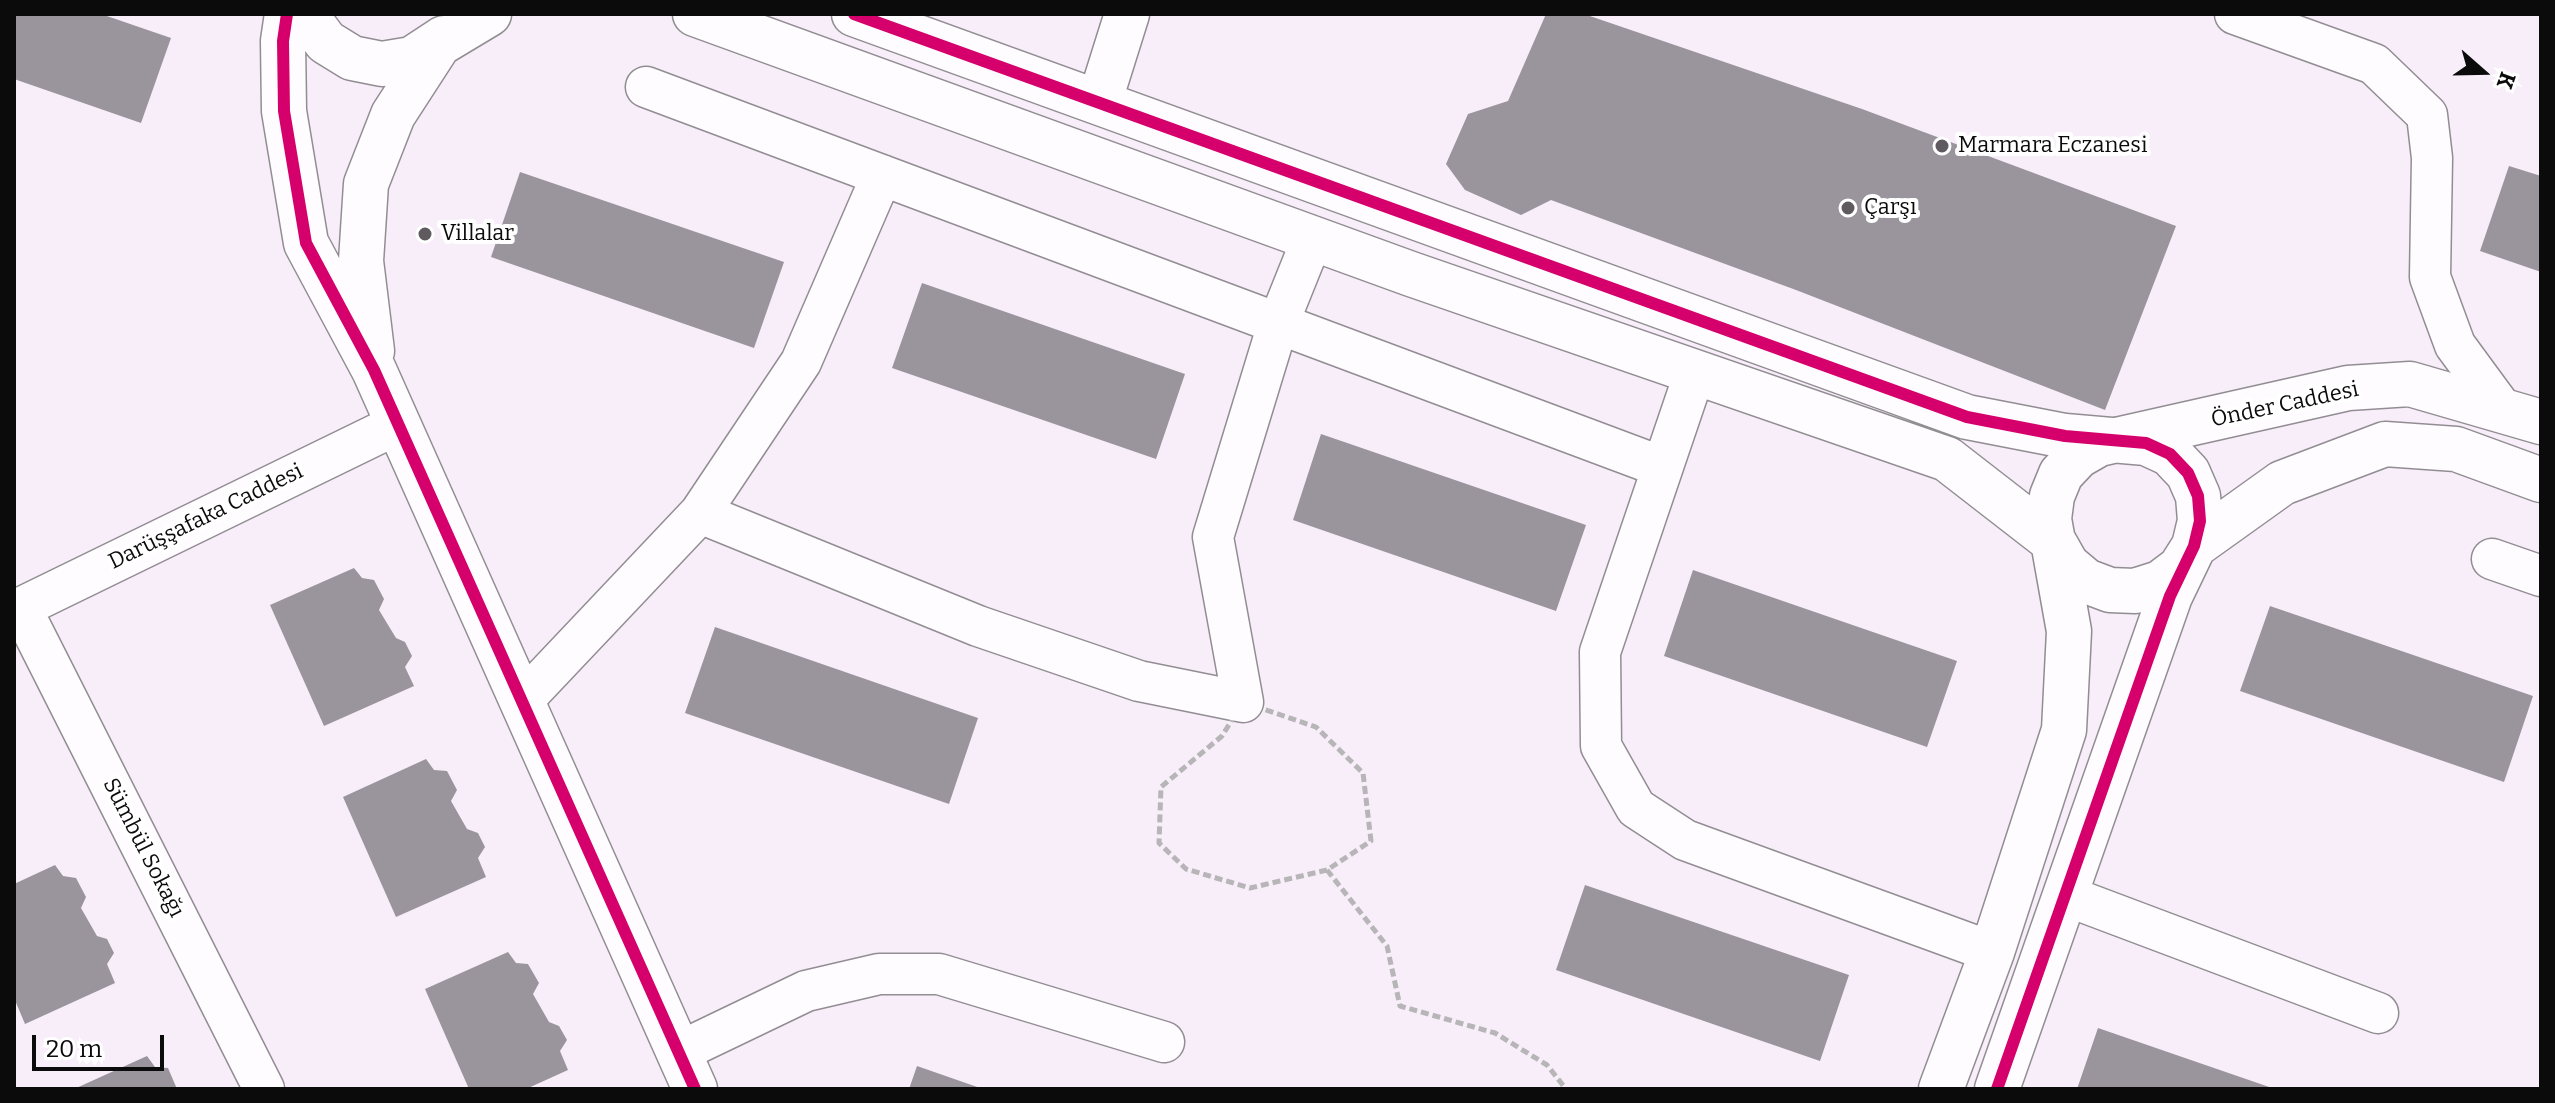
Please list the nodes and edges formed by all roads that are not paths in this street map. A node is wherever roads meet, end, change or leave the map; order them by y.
1 (287, 14) edge
2 (305, 14) edge
3 (489, 14) edge
4 (695, 14) edge
5 (854, 14) edge
6 (1127, 14) edge
7 (2235, 14) edge
8 (450, 29) edge
9 (646, 87) dead end
10 (1100, 100) junction
11 (882, 175) junction
12 (1313, 237) junction
13 (1278, 324) junction
14 (374, 370) junction
15 (1695, 372) junction
16 (2521, 416) edge
17 (398, 424) junction
18 (2121, 440) junction
19 (1662, 467) junction
20 (2541, 480) edge
21 (700, 513) junction
22 (2054, 542) junction
23 (2194, 546) junction
24 (2492, 559) dead end
25 (2541, 576) edge
26 (17, 609) edge
27 (523, 700) junction
28 (2067, 896) junction
29 (1992, 952) junction
30 (2378, 1013) dead end
31 (1164, 1042) dead end
32 (688, 1070) edge
33 (264, 1089) edge
34 (1941, 1089) edge
35 (1997, 1089) edge

1 - 14 street
2 - 8 street
3 - 8 street
4 - 12 street
5 - 10 street
6 - 10 street
7 - 16 street
8 - 14 street
9 - 11 street
10 - 18 street
11 - 13 street
11 - 21 street
12 - 13 street
12 - 15 street
13 - 19 street
13 - 21 street
14 - 17 street
15 - 19 street
15 - 22 street
16 - 18 street, Önder Caddesi
17 - 26 street, Darüşşafaka Caddesi
17 - 27 street
18 - 22 street
18 - 23 street
19 - 29 street
20 - 23 street
21 - 27 street
22 - 23 street
22 - 29 street
23 - 28 street
24 - 25 street
26 - 33 street, Sümbül Sokağı
27 - 32 street
28 - 30 street
28 - 35 street
29 - 34 street
31 - 32 street

